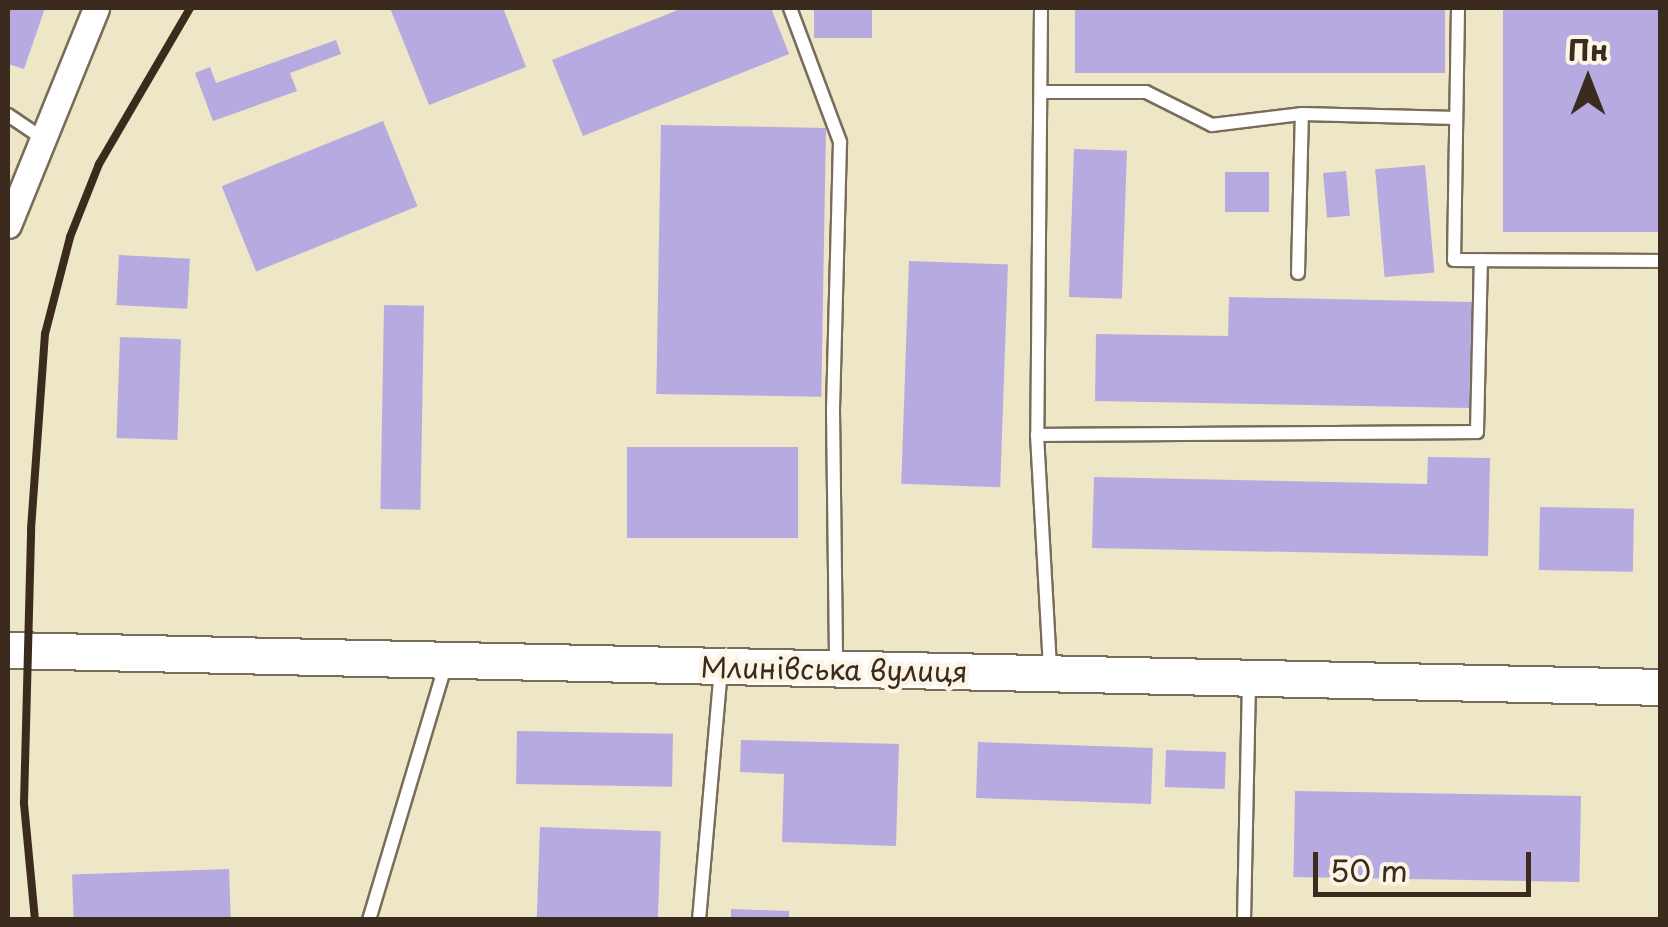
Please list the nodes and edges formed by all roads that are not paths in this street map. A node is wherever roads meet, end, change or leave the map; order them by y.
1 (96, 8) edge
2 (790, 8) edge
3 (1041, 8) edge
4 (1458, 8) edge
5 (1043, 92) junction
6 (1302, 114) junction
7 (8, 116) edge
8 (1456, 118) junction
9 (41, 138) junction
10 (8, 224) edge
11 (1481, 260) junction
12 (1660, 262) edge
13 (1298, 274) dead end
14 (1038, 434) junction
15 (8, 650) edge
16 (447, 661) junction
17 (722, 668) junction
18 (836, 668) junction
19 (1050, 673) junction
20 (1249, 680) junction
21 (1660, 688) edge
22 (369, 920) edge
23 (698, 920) edge
24 (1244, 920) edge

1 - 9 street
2 - 18 lane
3 - 5 lane
4 - 8 lane
5 - 6 lane
5 - 14 lane
6 - 8 lane
6 - 13 lane
7 - 9 lane
8 - 11 lane
9 - 10 street
11 - 12 lane
11 - 14 lane
14 - 19 lane
15 - 16 main road, Млинівська вулиця
16 - 17 main road, Млинівська вулиця
16 - 22 lane
17 - 18 main road, Млинівська вулиця
17 - 23 lane
18 - 19 main road, Млинівська вулиця
19 - 20 main road, Млинівська вулиця
20 - 21 main road, Млинівська вулиця
20 - 24 lane

